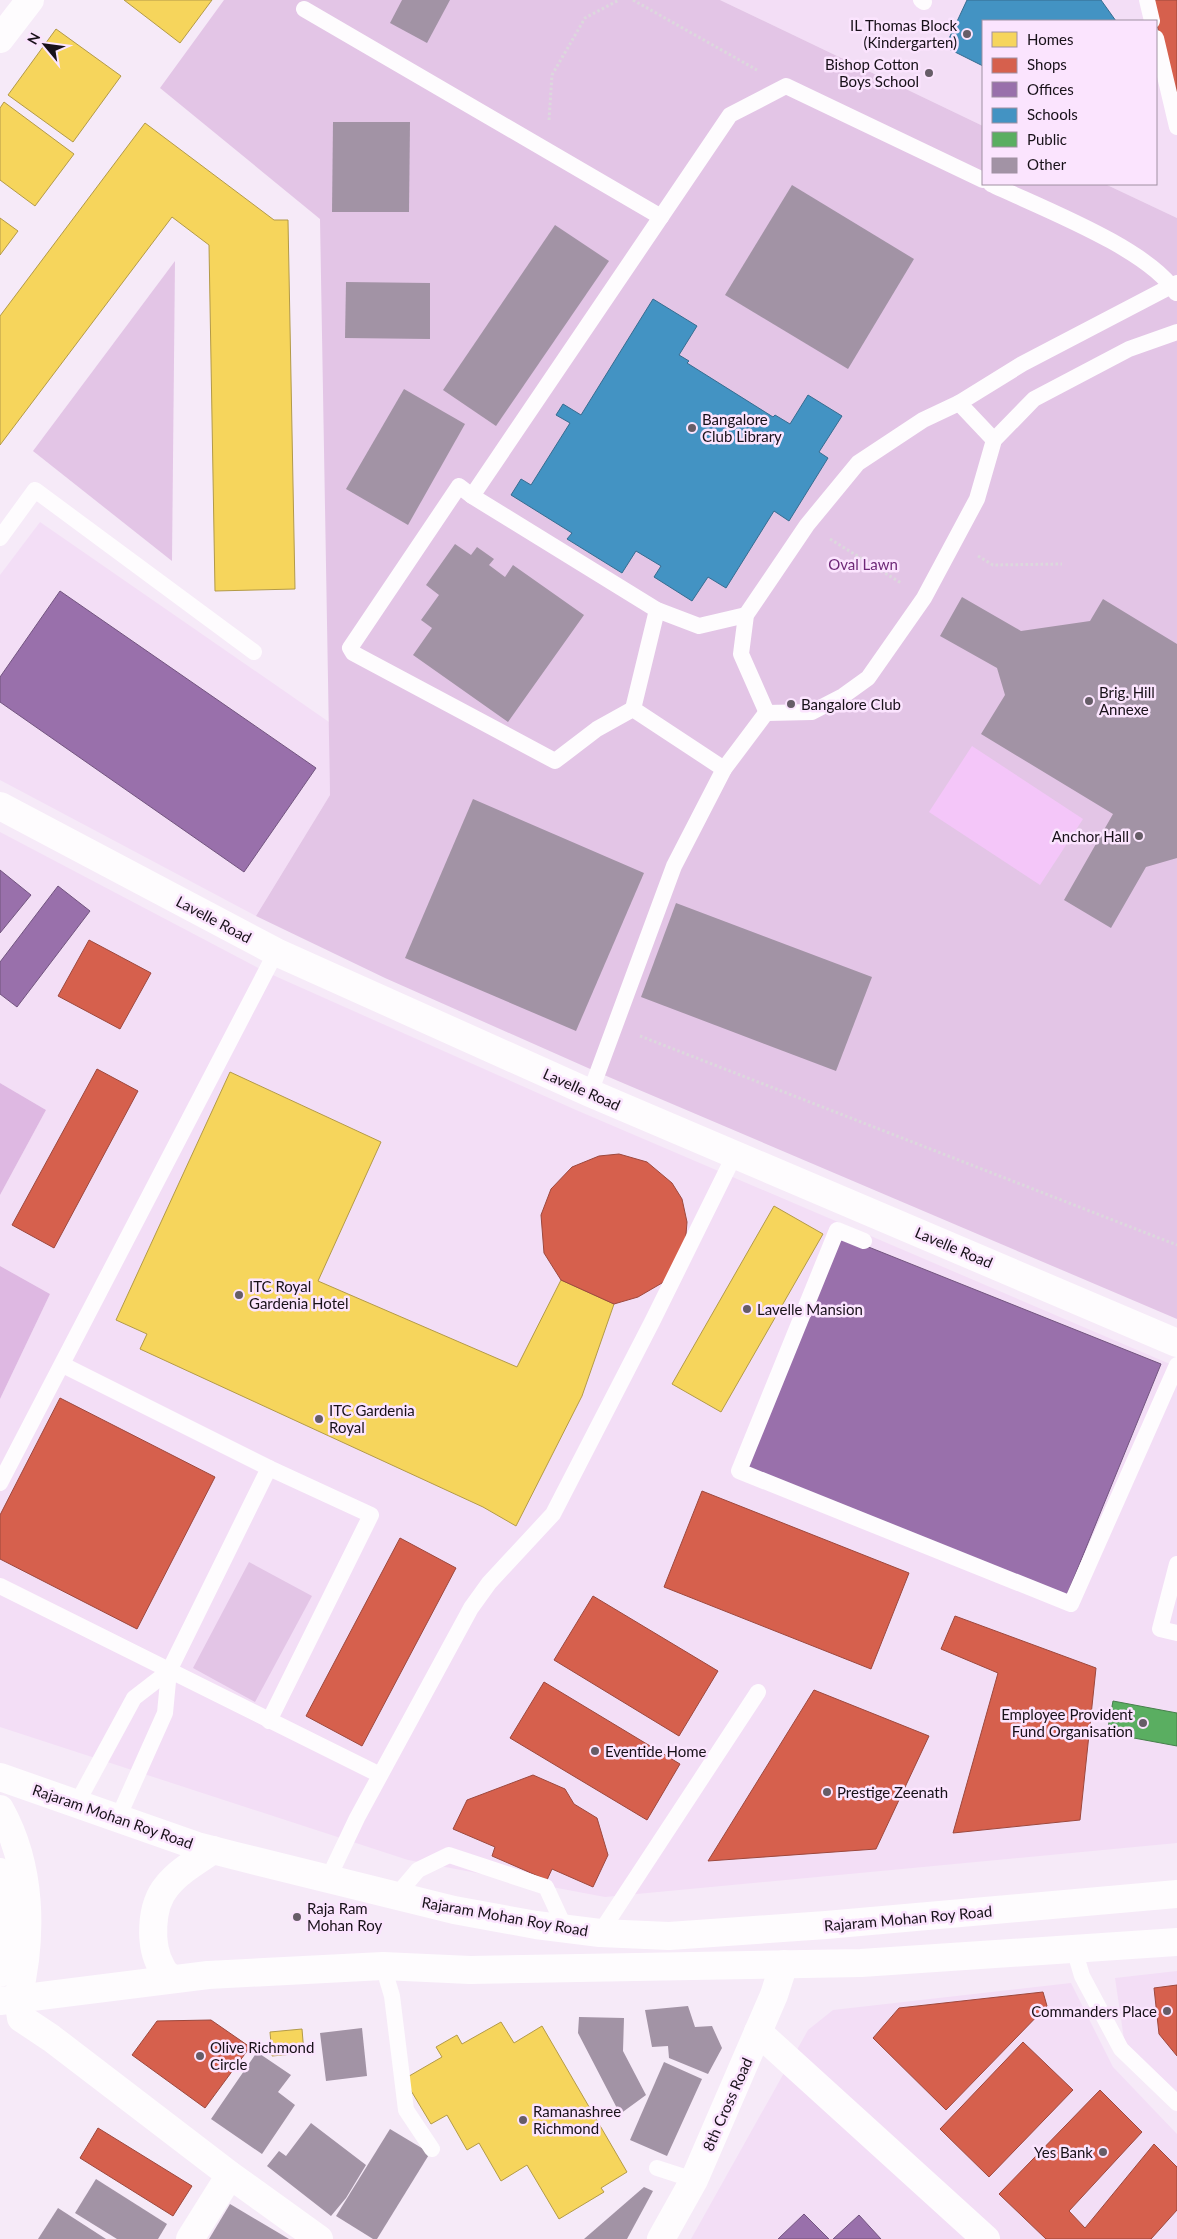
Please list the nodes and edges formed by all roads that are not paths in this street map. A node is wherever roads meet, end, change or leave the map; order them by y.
1 (30, 0) edge
2 (1147, 0) edge
3 (304, 9) dead end
4 (1152, 20) edge
5 (0, 39) edge
6 (1157, 42) edge
7 (1177, 128) edge
8 (982, 180) edge
9 (993, 185) edge
10 (661, 217) junction
11 (1175, 287) edge
12 (1177, 332) edge
13 (959, 403) junction
14 (994, 440) junction
15 (472, 496) junction
16 (0, 538) edge
17 (657, 610) junction
18 (746, 615) junction
19 (254, 652) dead end
20 (633, 709) junction
21 (766, 713) dead end
22 (724, 768) junction
23 (0, 806) edge
24 (276, 952) junction
25 (590, 1092) junction
26 (735, 1154) junction
27 (860, 1207) junction
28 (1177, 1343) edge
29 (63, 1365) junction
30 (1177, 1365) edge
31 (268, 1468) junction
32 (0, 1483) edge
33 (1177, 1564) edge
34 (0, 1586) edge
35 (1177, 1633) edge
36 (169, 1672) junction
37 (758, 1692) dead end
38 (269, 1722) junction
39 (380, 1775) junction
40 (0, 1776) edge
41 (77, 1803) junction
42 (0, 1809) edge
43 (118, 1818) junction
44 (213, 1850) junction
45 (0, 1872) edge
46 (328, 1879) junction
47 (1177, 1894) edge
48 (396, 1896) junction
49 (565, 1928) junction
50 (600, 1933) junction
51 (1177, 1942) edge
52 (1074, 1949) junction
53 (784, 1964) junction
54 (383, 1966) junction
55 (0, 1973) edge
56 (173, 1979) junction
57 (9, 1999) edge
58 (758, 2032) junction
59 (1177, 2103) edge
60 (432, 2149) dead end
61 (658, 2168) dead end
62 (230, 2175) junction
63 (694, 2180) junction
64 (190, 2239) edge
65 (319, 2239) edge
66 (661, 2239) edge
67 (986, 2239) edge

1 - 5 main road
2 - 4 lane
3 - 10 lane
6 - 7 lane
8 - 10 lane
9 - 11 lane
10 - 15 lane
11 - 13 lane
12 - 14 lane
13 - 14 lane
13 - 18 lane
14 - 18 lane
15 - 17 lane
15 - 20 lane
16 - 19 lane
17 - 18 lane
17 - 20 lane
20 - 22 lane
21 - 22 lane
22 - 25 lane
23 - 24 main road, Lavelle Road
24 - 25 main road, Lavelle Road
24 - 29 lane
25 - 26 main road, Lavelle Road
26 - 27 main road, Lavelle Road
26 - 39 lane
27 - 28 main road, Lavelle Road
27 - 30 lane
29 - 31 lane
29 - 32 lane
31 - 36 lane
31 - 38 lane
33 - 35 lane
34 - 36 lane
36 - 38 lane
36 - 41 lane
36 - 43 lane
37 - 50 lane
38 - 39 lane
39 - 46 lane
40 - 41 main road, Rajaram Mohan Roy Road
41 - 43 main road, Rajaram Mohan Roy Road
42 - 57 main road
43 - 44 main road, Rajaram Mohan Roy Road
44 - 46 main road, Rajaram Mohan Roy Road
44 - 56 main road
45 - 55 main road
46 - 48 main road, Rajaram Mohan Roy Road
47 - 50 main road, Rajaram Mohan Roy Road
48 - 49 main road, Rajaram Mohan Roy Road
48 - 49 lane
49 - 50 main road, Rajaram Mohan Roy Road
51 - 52 main road
52 - 53 main road
52 - 59 lane
53 - 54 main road
53 - 58 main road, 8th Cross Road
54 - 56 main road
54 - 60 lane
56 - 57 main road
57 - 62 main road
58 - 63 main road, 8th Cross Road
58 - 67 main road
61 - 63 lane
62 - 64 main road
62 - 65 main road
63 - 66 main road, 8th Cross Road

